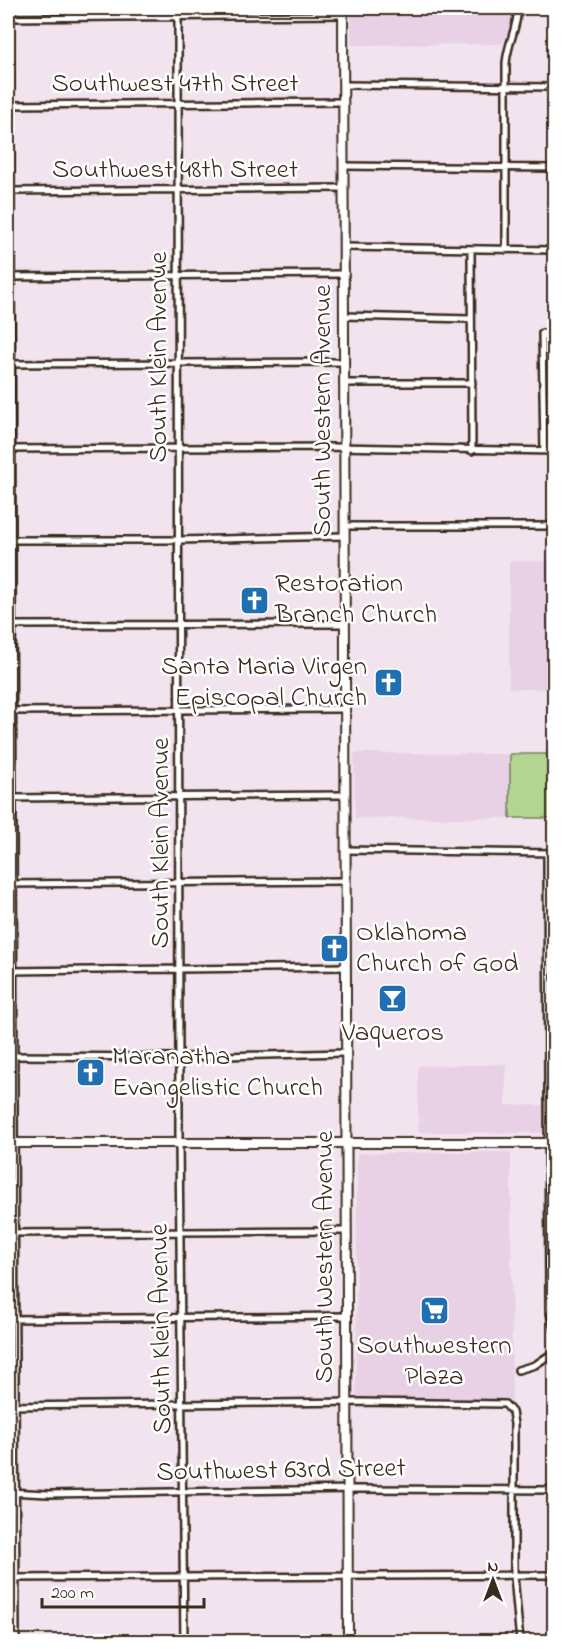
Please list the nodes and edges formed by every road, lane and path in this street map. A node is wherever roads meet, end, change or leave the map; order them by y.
1 (10, 8) edge
2 (178, 8) edge
3 (518, 8) edge
4 (343, 11) edge
5 (179, 17) junction
6 (9, 18) edge
7 (343, 85) junction
8 (506, 87) junction
9 (555, 87) edge
10 (343, 102) junction
11 (178, 103) junction
12 (9, 105) edge
13 (343, 166) junction
14 (555, 168) edge
15 (506, 169) junction
16 (343, 188) junction
17 (179, 190) junction
18 (9, 191) edge
19 (343, 247) junction
20 (471, 249) junction
21 (506, 250) junction
22 (555, 250) edge
23 (343, 274) junction
24 (179, 276) junction
25 (9, 277) edge
26 (343, 316) junction
27 (471, 319) junction
28 (555, 333) edge
29 (343, 362) junction
30 (179, 363) junction
31 (9, 364) edge
32 (343, 383) junction
33 (472, 383) junction
34 (344, 448) junction
35 (10, 449) edge
36 (179, 449) junction
37 (472, 451) junction
38 (544, 451) junction
39 (555, 451) edge
40 (344, 526) junction
41 (555, 526) edge
42 (344, 536) junction
43 (10, 540) edge
44 (180, 540) junction
45 (344, 624) junction
46 (9, 625) edge
47 (179, 625) junction
48 (344, 709) junction
49 (9, 711) edge
50 (181, 711) junction
51 (345, 795) junction
52 (10, 798) edge
53 (180, 798) junction
54 (345, 850) junction
55 (547, 853) junction
56 (555, 853) edge
57 (179, 881) junction
58 (345, 881) junction
59 (10, 884) edge
60 (345, 967) junction
61 (10, 970) edge
62 (181, 970) junction
63 (345, 1053) junction
64 (10, 1056) edge
65 (552, 1057) edge
66 (181, 1058) junction
67 (179, 1142) junction
68 (345, 1142) junction
69 (10, 1143) edge
70 (551, 1143) edge
71 (551, 1230) edge
72 (346, 1231) junction
73 (181, 1232) junction
74 (11, 1233) edge
75 (346, 1316) junction
76 (181, 1317) junction
77 (8, 1319) edge
78 (15, 1319) junction
79 (555, 1329) edge
80 (555, 1352) edge
81 (518, 1370) dead end
82 (183, 1402) junction
83 (347, 1402) junction
84 (11, 1406) edge
85 (347, 1489) junction
86 (512, 1489) junction
87 (555, 1490) edge
88 (182, 1491) junction
89 (8, 1492) edge
90 (16, 1492) junction
91 (348, 1575) junction
92 (555, 1575) edge
93 (514, 1576) junction
94 (8, 1578) edge
95 (15, 1578) junction
96 (184, 1578) junction
97 (16, 1641) edge
98 (184, 1641) edge
99 (348, 1641) edge
100 (520, 1641) edge

1 - 6 street
2 - 5 street, South Klein Avenue
3 - 8 street
4 - 5 street
4 - 7 main road, South Western Avenue
5 - 6 street
5 - 11 street, South Klein Avenue
6 - 12 street
7 - 8 street
7 - 10 main road, South Western Avenue
8 - 9 street
8 - 15 street
10 - 11 street, Southwest 47th Street
10 - 13 main road, South Western Avenue
11 - 12 street, Southwest 47th Street
11 - 17 street, South Klein Avenue
12 - 18 street
13 - 15 street
13 - 16 main road, South Western Avenue
14 - 15 street
15 - 21 street
16 - 17 street, Southwest 48th Street
16 - 19 main road, South Western Avenue
17 - 18 street, Southwest 48th Street
17 - 24 street, South Klein Avenue
18 - 25 street
19 - 20 street
19 - 23 main road, South Western Avenue
20 - 21 street
20 - 27 street
21 - 22 street
23 - 24 street
23 - 26 main road, South Western Avenue
24 - 25 street
24 - 30 street, South Klein Avenue
25 - 31 street
26 - 27 street
26 - 29 main road, South Western Avenue
27 - 33 street
28 - 38 street
29 - 30 street
29 - 32 main road, South Western Avenue
30 - 31 street
30 - 36 street, South Klein Avenue
31 - 35 street
32 - 33 street
32 - 34 main road, South Western Avenue
33 - 37 street
34 - 36 street
34 - 37 street
34 - 40 main road, South Western Avenue
35 - 36 street
35 - 43 street
36 - 44 street, South Klein Avenue
37 - 38 street
38 - 39 street
40 - 41 street
40 - 42 main road, South Western Avenue
42 - 44 street
42 - 45 main road, South Western Avenue
43 - 44 street
43 - 46 street
44 - 47 street, South Klein Avenue
45 - 47 street
45 - 48 main road, South Western Avenue
46 - 47 street
46 - 49 street
47 - 50 street, South Klein Avenue
48 - 50 street
48 - 51 main road, South Western Avenue
49 - 50 street
49 - 52 street
50 - 53 street, South Klein Avenue
51 - 53 street
51 - 54 main road, South Western Avenue
52 - 53 street
52 - 59 street
53 - 57 street, South Klein Avenue
54 - 55 street
54 - 58 main road, South Western Avenue
55 - 56 street
55 - 65 street
57 - 58 street
57 - 59 street
57 - 62 street, South Klein Avenue
58 - 60 main road, South Western Avenue
59 - 61 street
60 - 62 street
60 - 63 main road, South Western Avenue
61 - 62 street
61 - 64 street
62 - 66 street, South Klein Avenue
63 - 66 street
63 - 68 main road, South Western Avenue
64 - 66 street
64 - 69 street
65 - 70 street
66 - 67 street, South Klein Avenue
67 - 68 main road
67 - 69 main road
67 - 73 street, South Klein Avenue
68 - 70 main road
68 - 72 main road, South Western Avenue
69 - 74 street
70 - 71 street
71 - 79 street
72 - 73 street
72 - 75 main road, South Western Avenue
73 - 74 street
73 - 76 street, South Klein Avenue
74 - 78 street
75 - 76 street
75 - 83 main road, South Western Avenue
76 - 78 street
76 - 82 street, South Klein Avenue
77 - 78 street
78 - 84 street
80 - 81 street
82 - 83 street
82 - 84 street
82 - 88 street, South Klein Avenue
83 - 85 main road, South Western Avenue
83 - 86 street
84 - 90 street
85 - 86 street, Southwest 63rd Street
85 - 88 street, Southwest 63rd Street
85 - 91 main road, South Western Avenue
86 - 87 street, Southwest 63rd Street
86 - 93 street
88 - 90 street, Southwest 63rd Street
88 - 96 street, South Klein Avenue
89 - 90 street, Southwest 63rd Street
90 - 95 street
91 - 93 street
91 - 96 street
91 - 99 main road, South Western Avenue
92 - 93 street
93 - 100 street
94 - 95 street
95 - 96 street
95 - 97 street
96 - 98 street, South Klein Avenue

